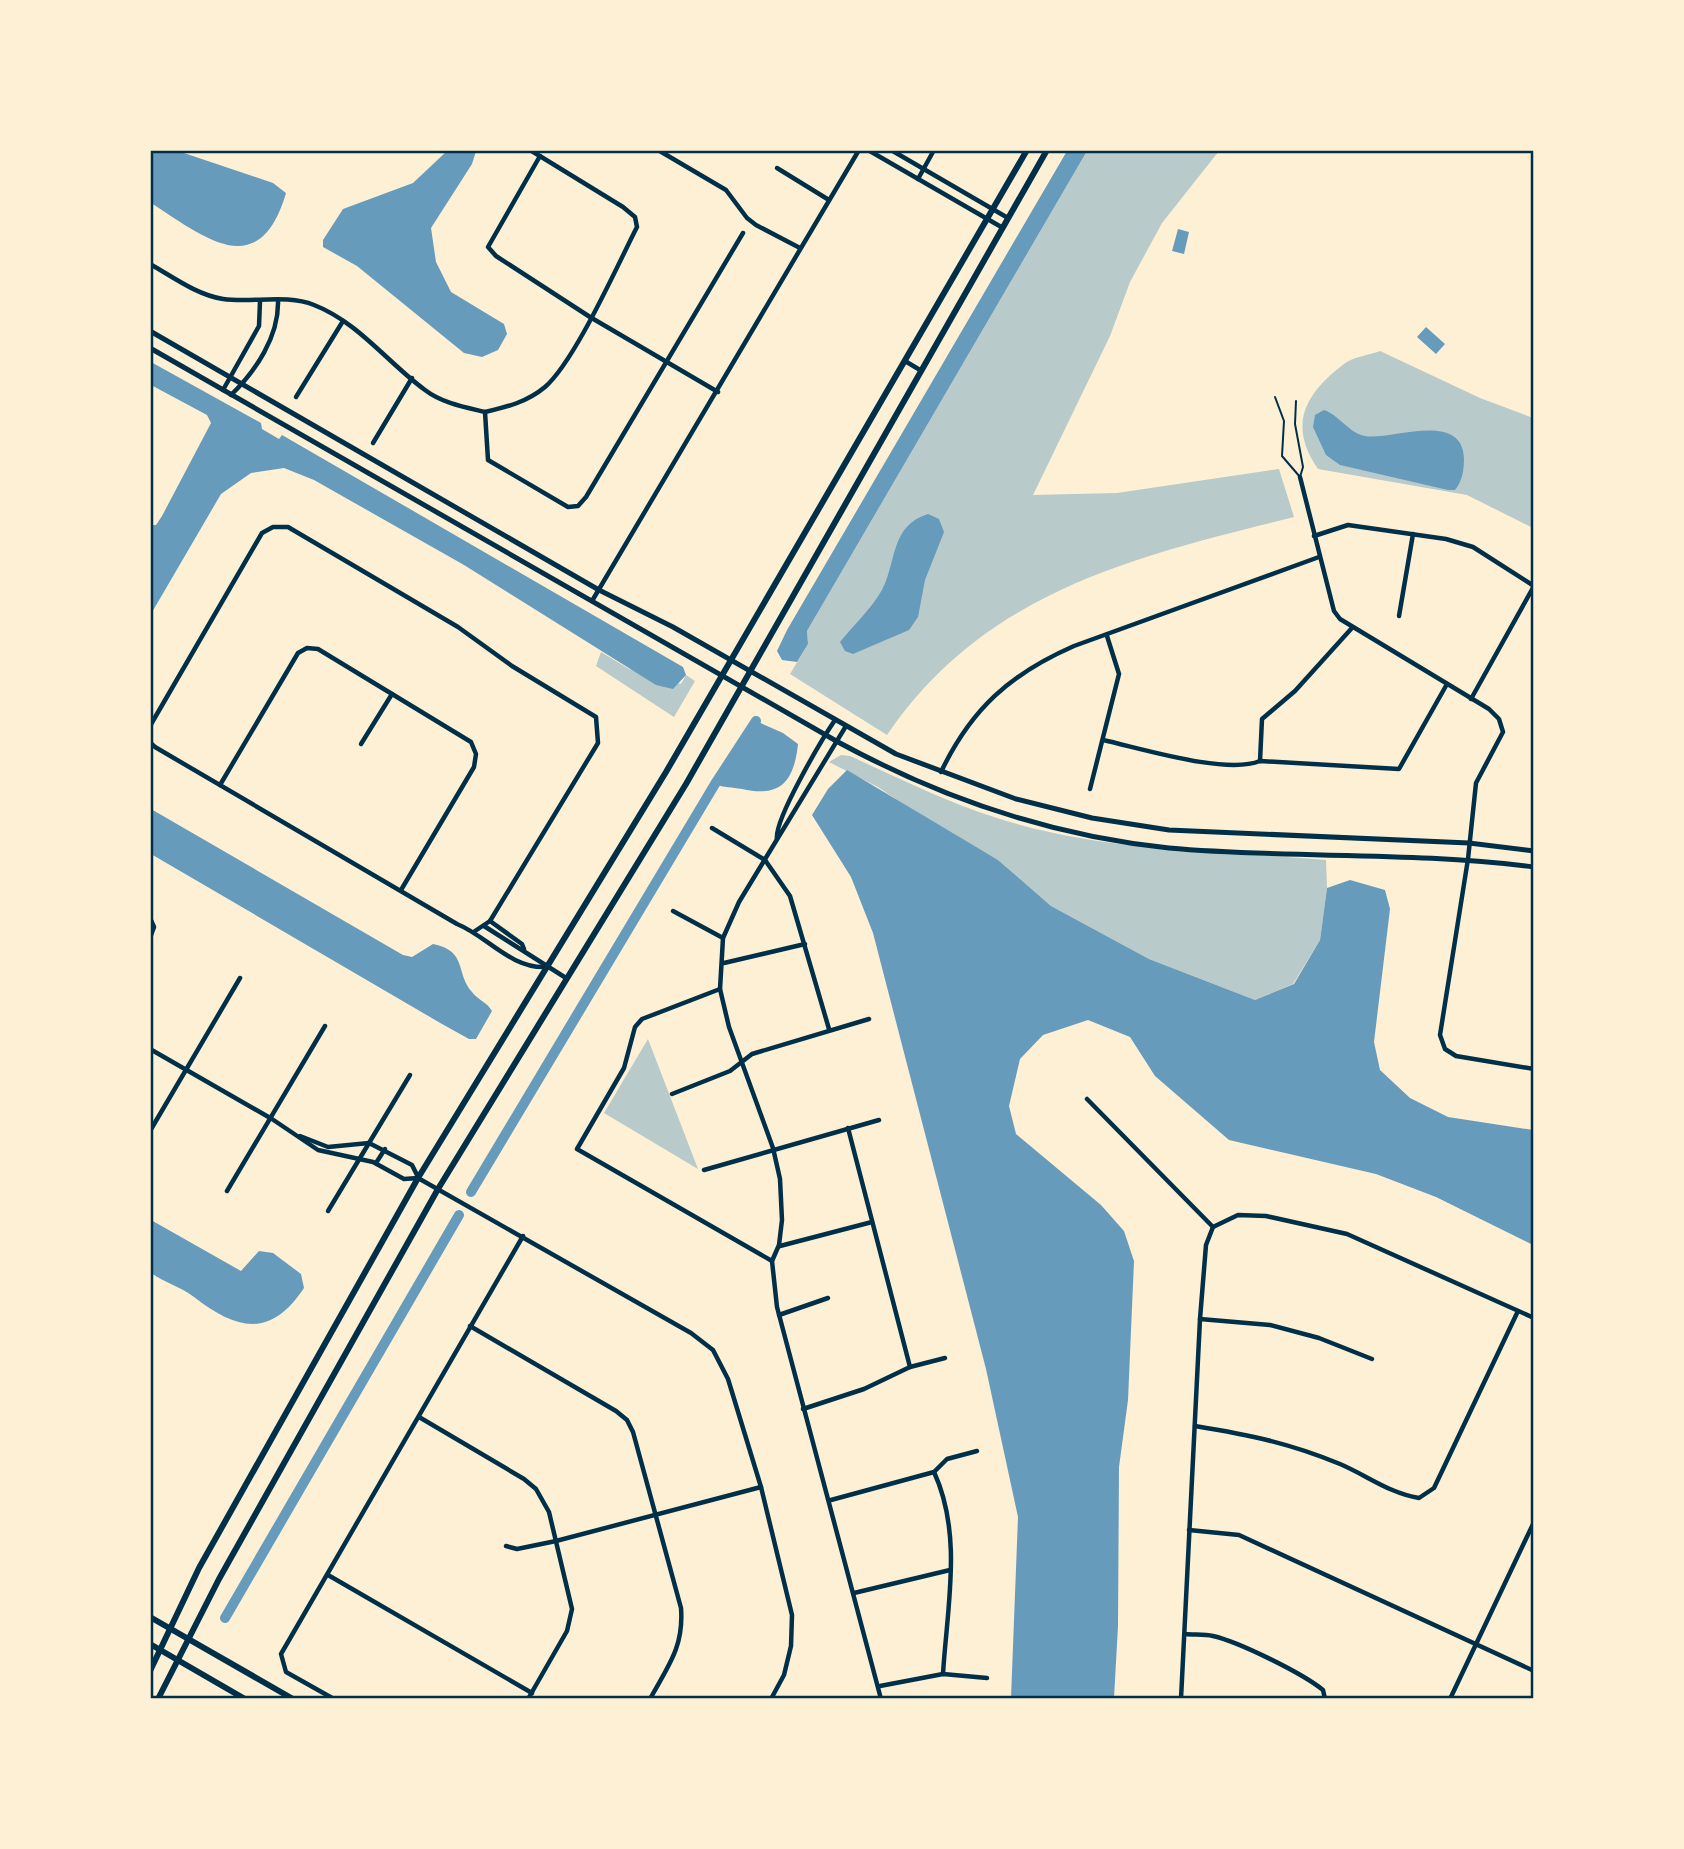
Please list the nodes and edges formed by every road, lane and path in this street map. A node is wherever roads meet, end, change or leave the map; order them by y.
1 (530, 150) edge
2 (658, 150) edge
3 (859, 150) edge
4 (868, 150) edge
5 (891, 150) edge
6 (934, 150) edge
7 (1027, 150) edge
8 (1047, 150) edge
9 (540, 156) junction
10 (777, 168) dead end
11 (923, 170) junction
12 (918, 179) junction
13 (830, 200) junction
14 (993, 209) junction
15 (1008, 218) junction
16 (987, 219) junction
17 (1003, 228) junction
18 (743, 233) dead end
19 (800, 248) junction
20 (150, 264) edge
21 (278, 301) junction
22 (260, 302) junction
23 (590, 317) junction
24 (343, 321) junction
25 (150, 331) edge
26 (150, 348) edge
27 (667, 360) junction
28 (905, 361) junction
29 (920, 370) junction
30 (230, 378) junction
31 (412, 378) junction
32 (242, 384) junction
33 (223, 390) junction
34 (718, 392) junction
35 (231, 394) junction
36 (296, 397) dead end
37 (1275, 397) dead end
38 (1296, 401) dead end
39 (485, 412) junction
40 (373, 443) dead end
41 (1300, 477) junction
42 (1413, 534) junction
43 (1314, 536) junction
44 (1319, 557) junction
45 (1534, 586) edge
46 (599, 590) junction
47 (591, 602) junction
48 (1399, 616) dead end
49 (1351, 629) junction
50 (1107, 636) junction
51 (731, 659) junction
52 (751, 671) junction
53 (722, 675) junction
54 (1447, 684) junction
55 (741, 687) junction
56 (392, 694) junction
57 (1471, 699) junction
58 (835, 720) junction
59 (150, 726) edge
60 (846, 726) junction
61 (825, 734) junction
62 (1103, 740) junction
63 (150, 741) edge
64 (838, 742) junction
65 (361, 744) dead end
66 (1260, 761) junction
67 (942, 772) junction
68 (220, 785) junction
69 (1090, 789) dead end
70 (712, 828) dead end
71 (777, 840) junction
72 (1469, 843) junction
73 (1534, 852) edge
74 (1468, 859) junction
75 (765, 860) junction
76 (1534, 867) edge
77 (401, 890) junction
78 (673, 911) dead end
79 (152, 921) edge
80 (490, 921) junction
81 (484, 926) junction
82 (475, 931) junction
83 (150, 938) edge
84 (723, 938) junction
85 (805, 943) junction
86 (524, 950) junction
87 (724, 963) junction
88 (545, 967) junction
89 (240, 978) dead end
90 (566, 978) junction
91 (720, 989) junction
92 (869, 1019) dead end
93 (325, 1026) dead end
94 (829, 1029) junction
95 (150, 1049) edge
96 (744, 1062) junction
97 (1534, 1069) edge
98 (186, 1070) junction
99 (410, 1075) dead end
100 (672, 1094) dead end
101 (1087, 1099) dead end
102 (272, 1119) junction
103 (879, 1120) dead end
104 (848, 1128) junction
105 (150, 1131) edge
106 (299, 1136) junction
107 (369, 1143) junction
108 (773, 1148) junction
109 (385, 1149) junction
110 (360, 1158) junction
111 (376, 1163) junction
112 (704, 1170) dead end
113 (418, 1178) junction
114 (438, 1189) junction
115 (228, 1191) dead end
116 (328, 1211) dead end
117 (872, 1222) junction
118 (1213, 1227) junction
119 (523, 1236) junction
120 (779, 1246) junction
121 (772, 1261) junction
122 (828, 1298) dead end
123 (1518, 1311) junction
124 (779, 1315) junction
125 (1534, 1318) edge
126 (1200, 1319) junction
127 (470, 1326) junction
128 (945, 1358) dead end
129 (1372, 1359) dead end
130 (910, 1367) junction
131 (803, 1409) junction
132 (419, 1417) junction
133 (1195, 1426) junction
134 (978, 1451) dead end
135 (934, 1472) junction
136 (761, 1487) junction
137 (831, 1500) junction
138 (656, 1513) junction
139 (1534, 1522) edge
140 (1189, 1531) junction
141 (556, 1541) junction
142 (506, 1546) dead end
143 (950, 1570) junction
144 (328, 1575) junction
145 (854, 1593) junction
146 (150, 1617) edge
147 (169, 1628) junction
148 (1185, 1634) junction
149 (190, 1638) junction
150 (150, 1644) edge
151 (1476, 1644) junction
152 (162, 1651) junction
153 (179, 1661) junction
154 (150, 1671) edge
155 (1534, 1671) edge
156 (943, 1674) junction
157 (987, 1678) dead end
158 (880, 1686) junction
159 (530, 1696) edge
160 (158, 1699) edge
161 (245, 1699) edge
162 (293, 1699) edge
163 (334, 1699) edge
164 (649, 1699) edge
165 (771, 1699) edge
166 (881, 1699) edge
167 (1181, 1699) edge
168 (1325, 1699) edge
169 (1450, 1699) edge

1 - 9 street
2 - 19 street
3 - 13 street
4 - 12 street
5 - 11 street
6 - 11 street
7 - 14 main road
8 - 15 main road
9 - 23 street
9 - 23 street
10 - 13 street
11 - 12 street
11 - 14 street
12 - 16 street
13 - 19 street
14 - 15 street
14 - 16 main road
15 - 17 main road
16 - 17 street
16 - 28 main road
17 - 29 main road
18 - 27 street
19 - 34 street
20 - 22 street
21 - 22 street
21 - 24 street
21 - 32 street
22 - 30 street
23 - 27 street
23 - 39 street
24 - 31 street
24 - 36 street
25 - 30 street
26 - 33 street
27 - 34 street
27 - 39 street
28 - 29 street
28 - 51 main road
29 - 52 main road
30 - 32 street
30 - 33 street
31 - 39 street
31 - 40 street
32 - 35 street
32 - 46 street
33 - 35 street
34 - 46 street
35 - 47 street
37 - 41 lane
38 - 41 lane
41 - 43 street
42 - 43 street
42 - 45 street
42 - 48 street
43 - 44 street
44 - 49 street
44 - 50 street
45 - 57 street
46 - 47 street
46 - 51 street
47 - 53 street
49 - 54 street
49 - 66 street
50 - 62 street
50 - 67 street
51 - 52 street
51 - 53 main road
52 - 55 main road
52 - 58 street
53 - 55 street
53 - 88 main road
54 - 57 street
54 - 66 street
55 - 61 street
55 - 90 main road
56 - 65 street
56 - 68 street
56 - 77 street
57 - 72 street
58 - 60 street
58 - 61 street
59 - 80 street
60 - 64 street
60 - 67 street
61 - 64 street
61 - 71 street
62 - 66 street
62 - 69 street
63 - 68 street
64 - 71 street
64 - 74 street
67 - 72 street
68 - 77 street
70 - 75 street
71 - 75 street
72 - 73 street
72 - 74 street
74 - 76 street
74 - 97 street
75 - 84 street
75 - 85 street
77 - 82 street
78 - 84 street
79 - 83 street
80 - 81 street
80 - 86 street
81 - 82 street
81 - 86 street
82 - 88 street
84 - 87 street
85 - 87 street
85 - 94 street
86 - 88 street
87 - 91 street
88 - 90 street
88 - 113 main road
89 - 98 street
90 - 114 main road
91 - 96 street
91 - 121 street
92 - 94 street
93 - 102 street
94 - 96 street
95 - 98 street
96 - 100 street
96 - 108 street
98 - 102 street
98 - 105 street
99 - 107 street
101 - 118 street
102 - 106 street
102 - 115 street
103 - 104 street
104 - 108 street
104 - 117 street
106 - 107 street
106 - 110 street
107 - 109 street
107 - 110 street
108 - 112 street
108 - 120 street
109 - 111 street
109 - 113 street
110 - 111 street
110 - 116 street
111 - 113 street
113 - 114 street
113 - 147 main road
114 - 119 street
114 - 149 main road
117 - 120 street
117 - 130 street
118 - 123 street
118 - 126 street
119 - 127 street
119 - 136 street
120 - 121 street
121 - 124 street
122 - 124 street
123 - 125 street
123 - 133 street
124 - 131 street
126 - 129 street
126 - 133 street
127 - 132 street
127 - 138 street
128 - 130 street
130 - 131 street
131 - 137 street
132 - 141 street
132 - 144 street
133 - 140 street
134 - 135 street
135 - 137 street
135 - 143 street
136 - 138 street
136 - 165 street
137 - 145 street
138 - 141 street
138 - 164 street
139 - 151 street
140 - 148 street
140 - 151 street
141 - 142 street
141 - 159 street
143 - 145 street
143 - 156 street
144 - 159 street
144 - 163 street
145 - 158 street
146 - 147 main road
147 - 149 main road
147 - 152 main road
148 - 167 street
148 - 168 street
149 - 153 main road
149 - 162 main road
150 - 152 main road
151 - 155 street
151 - 169 street
152 - 153 main road
152 - 154 main road
153 - 160 main road
153 - 161 main road
156 - 157 street
156 - 158 street
158 - 166 street

